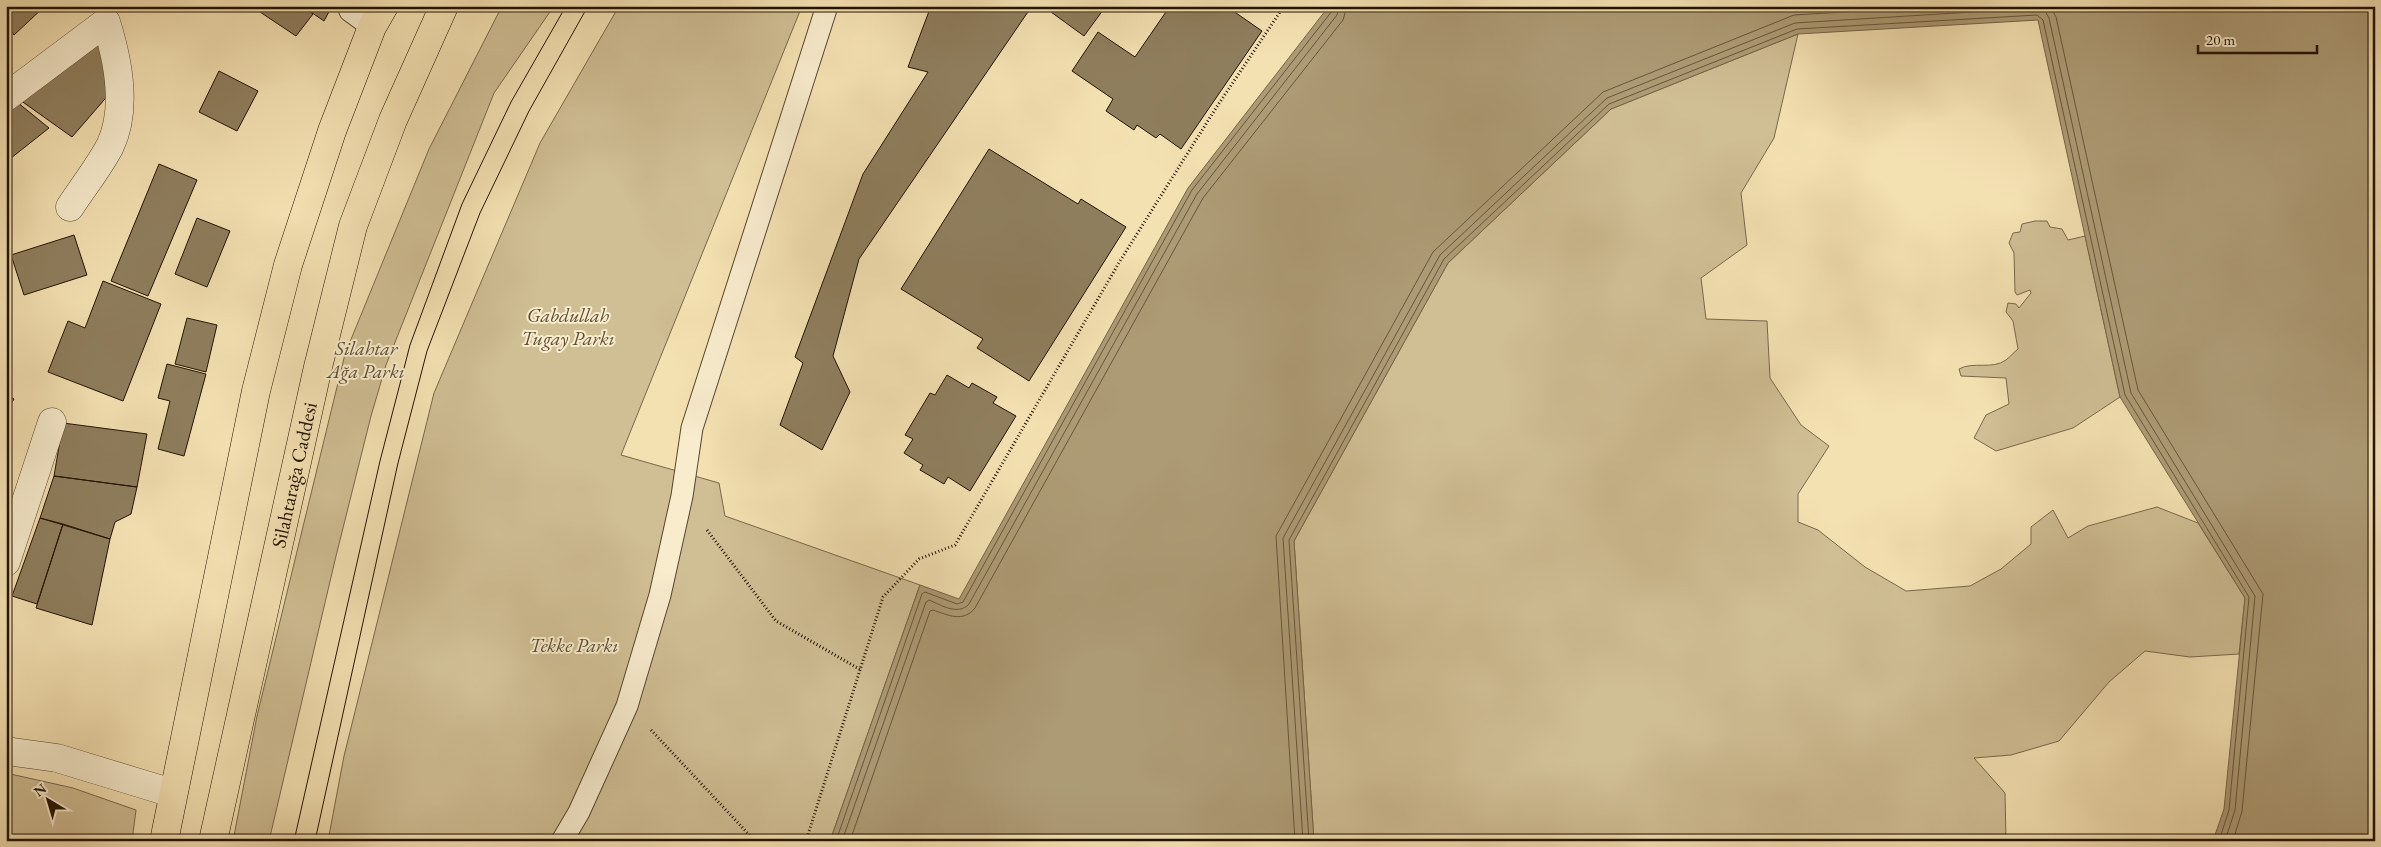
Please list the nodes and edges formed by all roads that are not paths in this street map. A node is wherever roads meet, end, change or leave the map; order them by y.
1 (348, 6) edge
2 (444, 6) edge
3 (828, 6) edge
4 (378, 17) edge
5 (6, 97) edge
6 (70, 207) dead end
7 (52, 422) dead end
8 (6, 562) edge
9 (6, 751) edge
10 (172, 793) junction
11 (164, 841) edge
12 (213, 841) edge
13 (562, 841) edge

1 - 4 lane
2 - 12 main road, Silahtarağa Caddesi
3 - 13 lane
4 - 10 main road
5 - 6 street
7 - 8 street
9 - 10 street
10 - 11 main road

